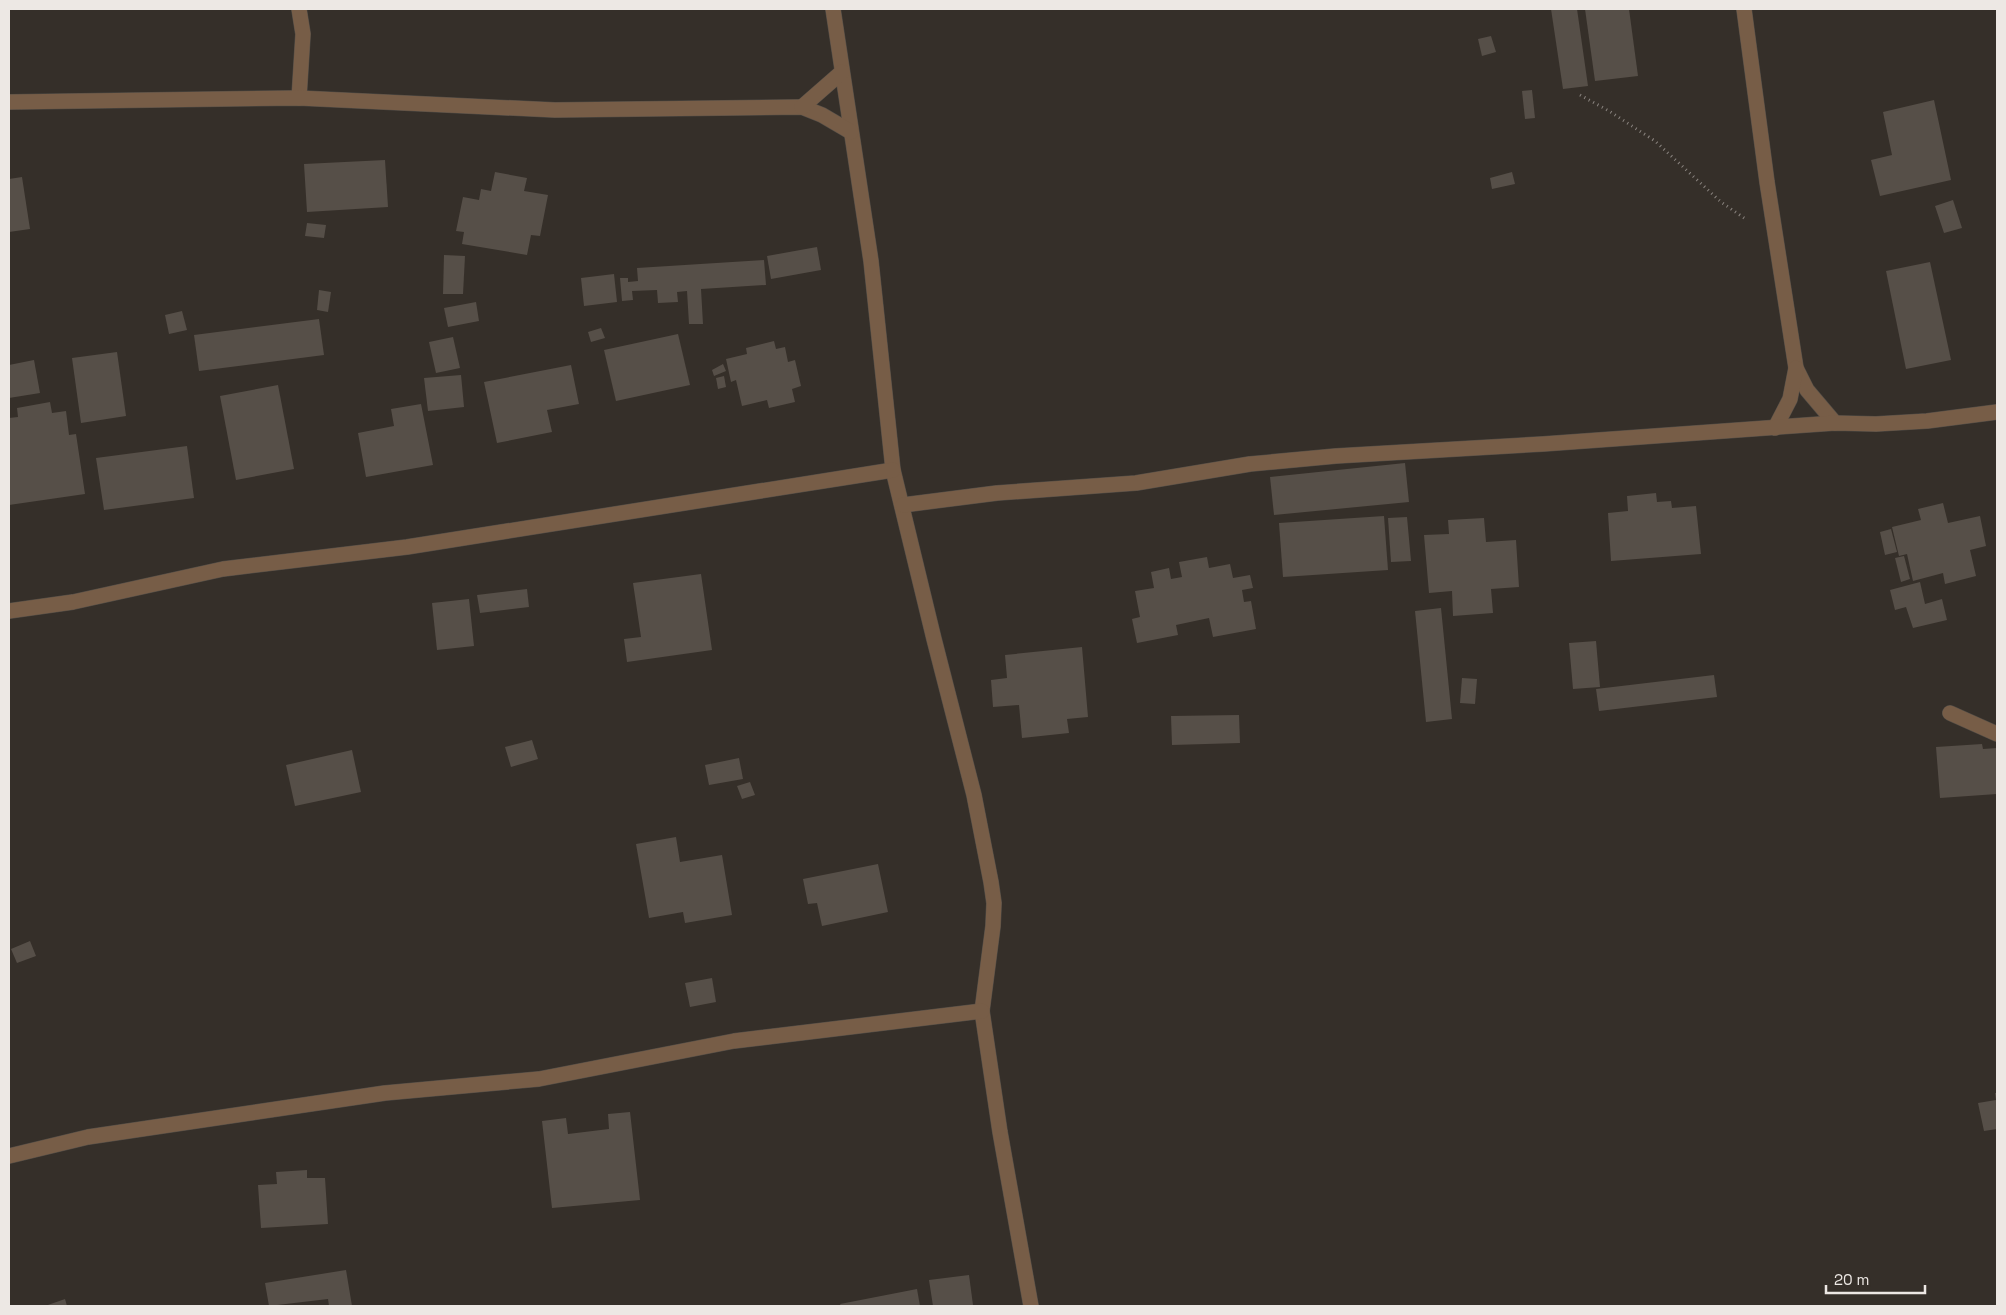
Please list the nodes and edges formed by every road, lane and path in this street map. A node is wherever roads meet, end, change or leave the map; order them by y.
1 (299, 9) edge
2 (833, 9) edge
3 (1744, 9) edge
4 (842, 72) junction
5 (1580, 95) dead end
6 (299, 98) junction
7 (9, 102) edge
8 (802, 107) junction
9 (851, 132) junction
10 (1777, 240) junction
11 (1796, 368) junction
12 (1997, 412) edge
13 (1835, 423) junction
14 (1776, 428) junction
15 (893, 470) junction
16 (903, 505) junction
17 (9, 611) edge
18 (1950, 713) dead end
19 (1997, 734) edge
20 (982, 1011) junction
21 (9, 1156) edge
22 (1031, 1306) edge

1 - 6 street
2 - 4 street
3 - 10 street
4 - 8 street
4 - 9 street
5 - 10 path
6 - 7 street
6 - 8 street
8 - 9 street
9 - 15 street
10 - 11 street
11 - 13 street
11 - 14 street
12 - 13 street
13 - 14 street
14 - 16 street
15 - 16 street
15 - 17 street
16 - 20 street
18 - 19 street
20 - 21 street
20 - 22 street

